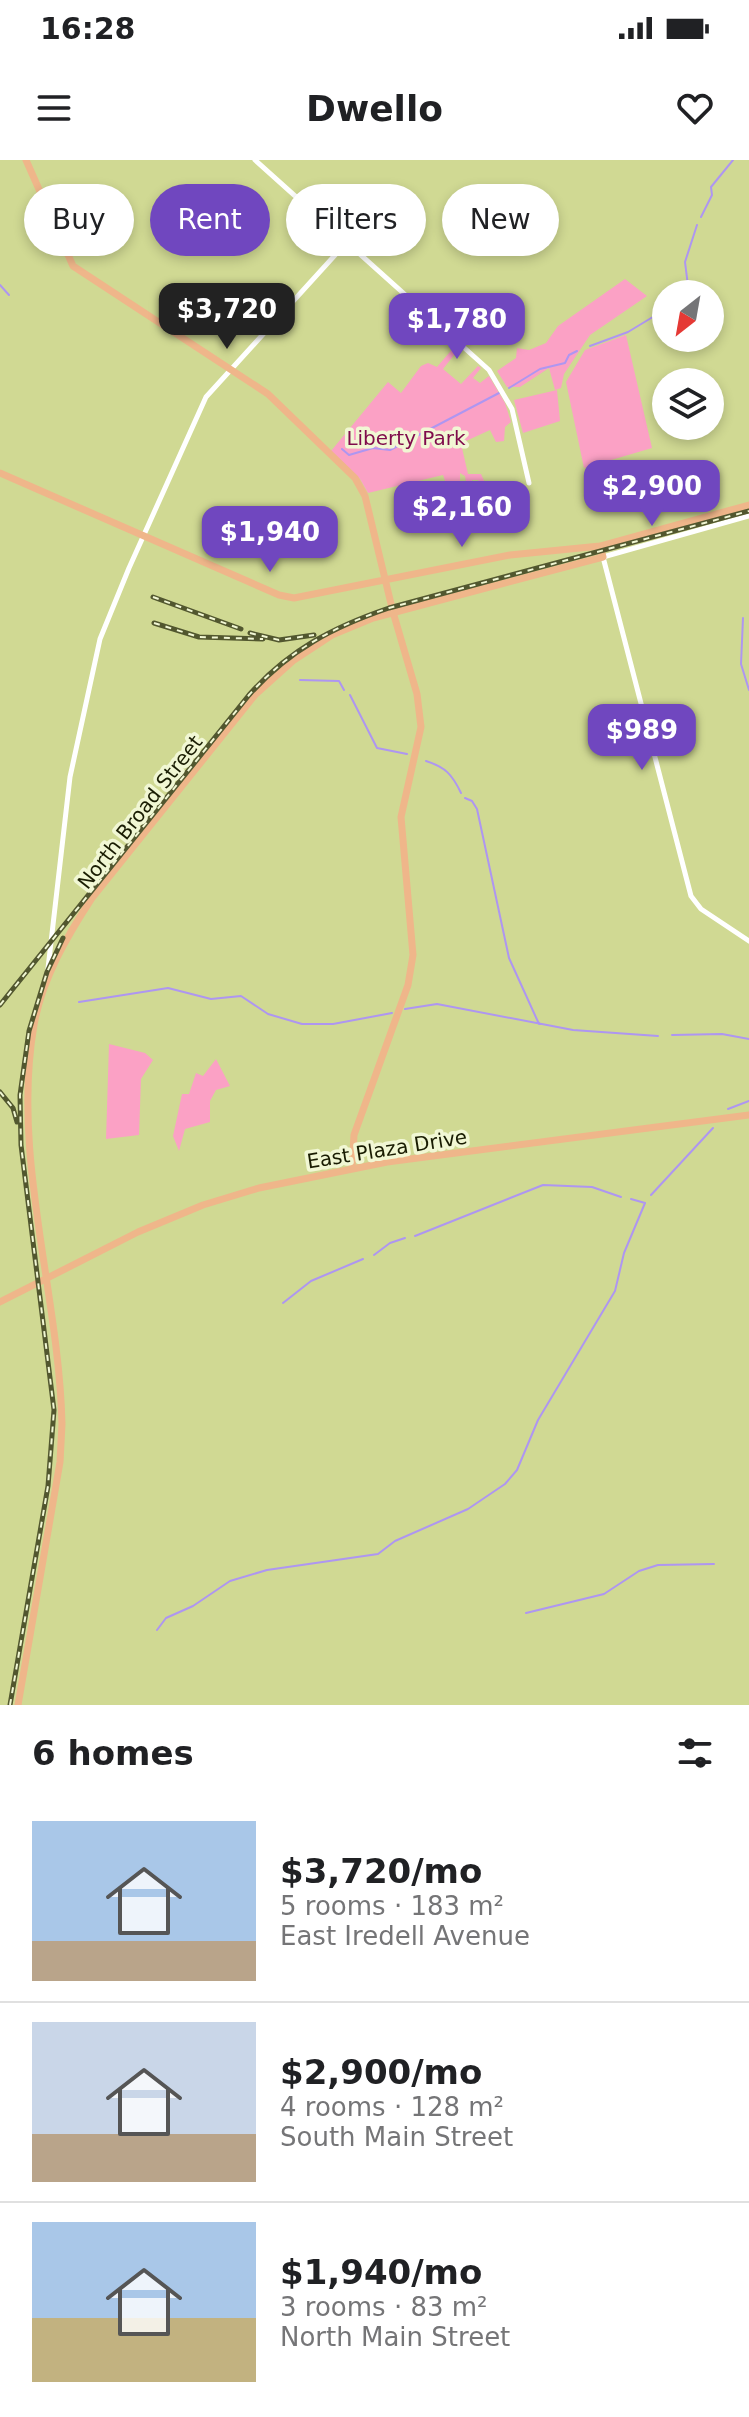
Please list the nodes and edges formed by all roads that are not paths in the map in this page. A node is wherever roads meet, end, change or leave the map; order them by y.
1 (26, 160) edge
2 (255, 160) edge
3 (286, 188) edge
4 (332, 256) edge
5 (362, 256) edge
6 (231, 368) junction
7 (0, 473) edge
8 (529, 483) dead end
9 (749, 505) edge
10 (749, 516) edge
11 (144, 536) junction
12 (600, 546) junction
13 (603, 557) junction
14 (385, 580) junction
15 (393, 612) junction
16 (749, 941) edge
17 (46, 986) junction
18 (749, 1115) edge
19 (352, 1168) junction
20 (48, 1277) junction
21 (0, 1302) edge
22 (18, 1705) edge

1 - 6 main road
2 - 3 street
4 - 6 street
5 - 8 street
6 - 11 street
6 - 14 main road
7 - 11 main road
9 - 12 main road
10 - 13 street
11 - 14 main road
11 - 17 street
12 - 13 main road
12 - 14 main road
13 - 15 main road, North Broad Street
13 - 16 street
14 - 15 main road
15 - 17 main road, North Broad Street
15 - 19 main road
17 - 20 main road, North Broad Street
18 - 19 main road, East Plaza Drive
19 - 20 main road, East Plaza Drive
20 - 21 main road, East Plaza Drive
20 - 22 main road, North Broad Street

